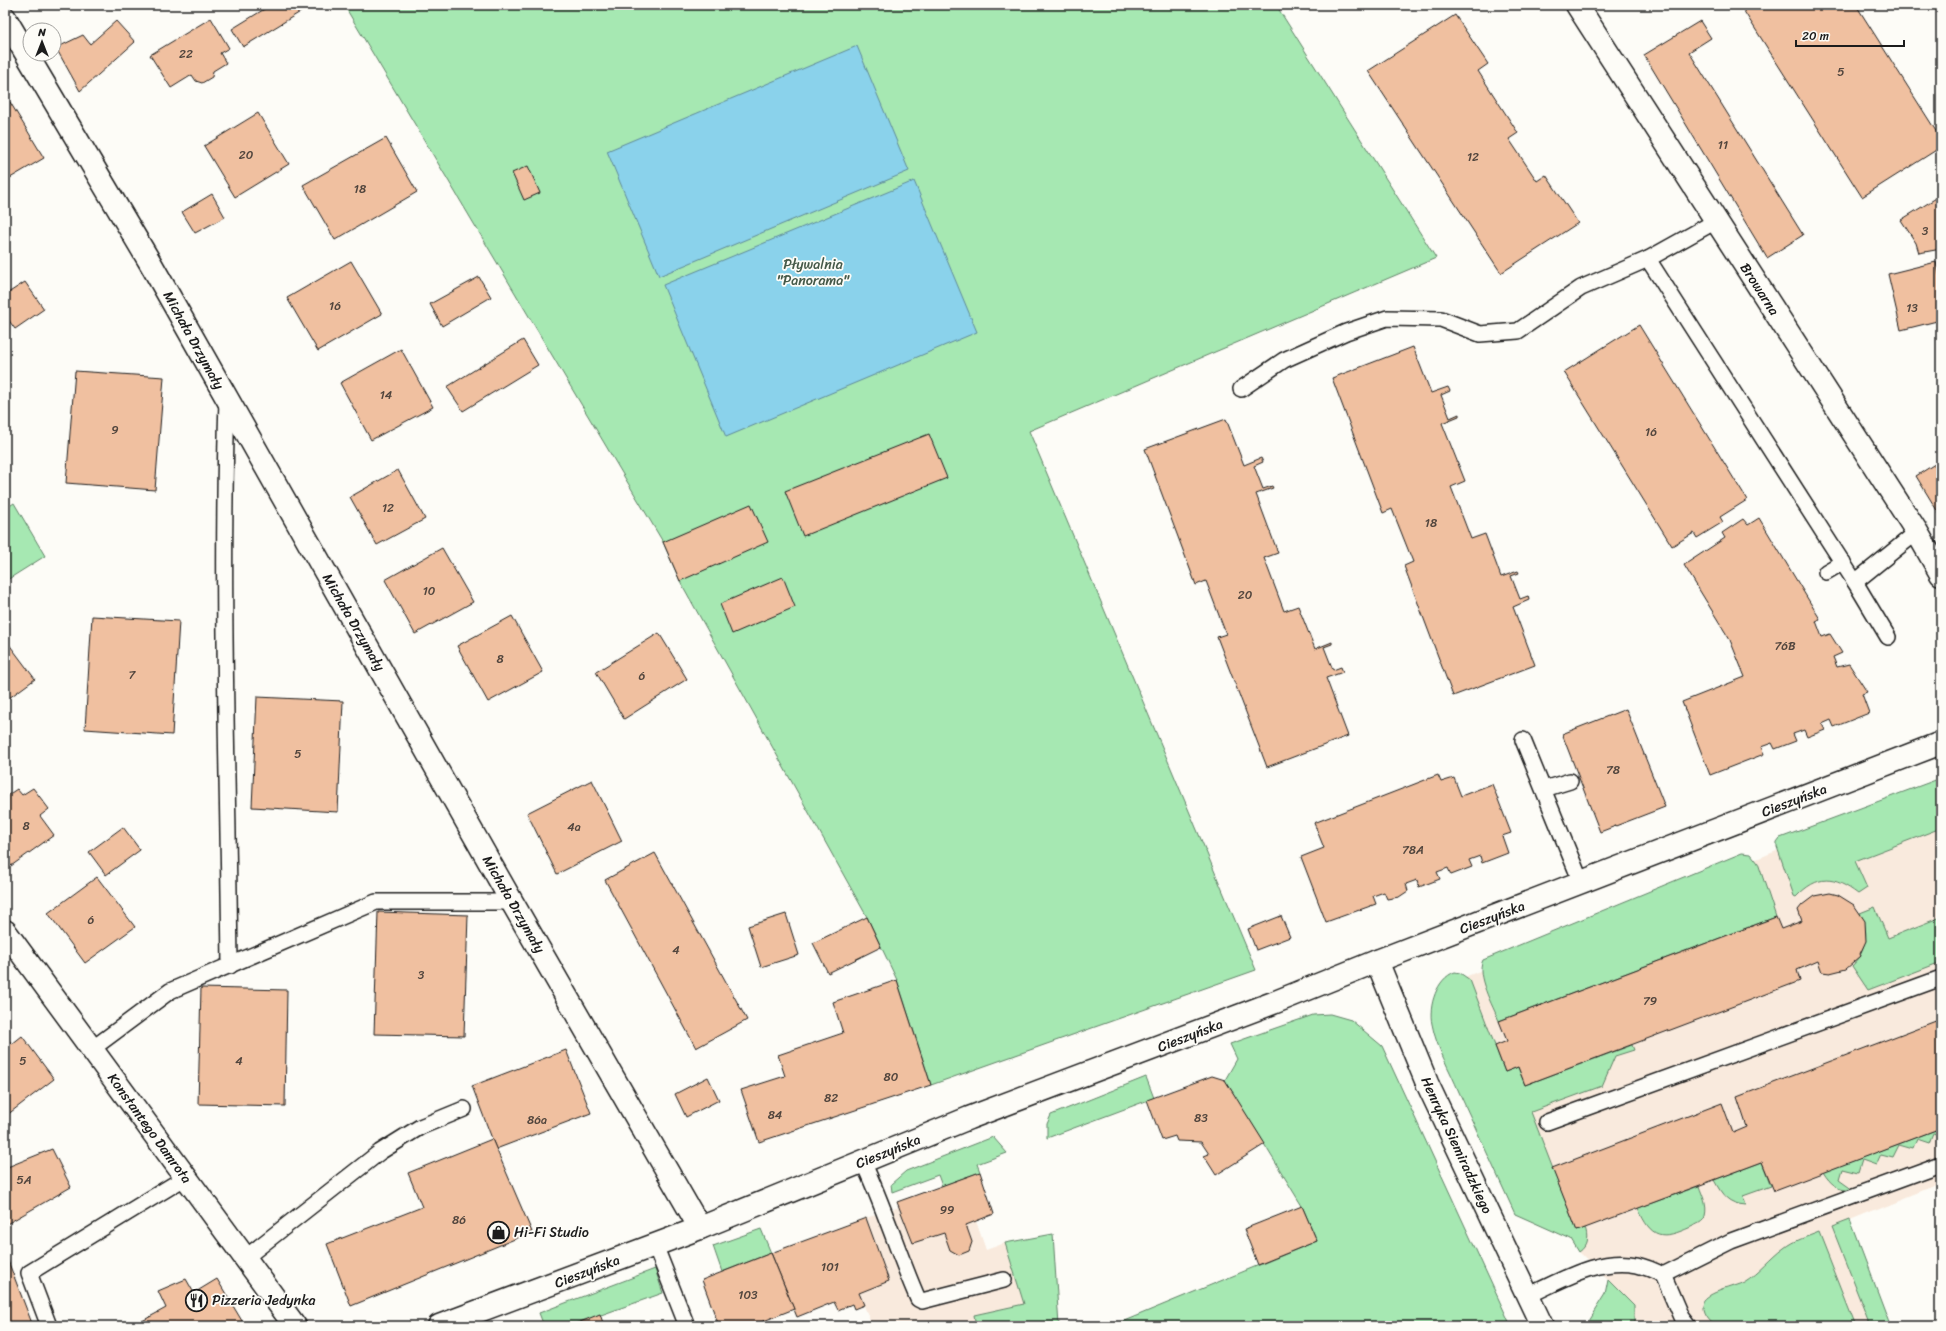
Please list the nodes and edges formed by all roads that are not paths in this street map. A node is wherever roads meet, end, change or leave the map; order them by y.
1 (1577, 5) edge
2 (5, 18) edge
3 (1716, 221) junction
4 (1648, 259) junction
5 (1241, 389) dead end
6 (227, 399) junction
7 (1917, 532) junction
8 (1843, 562) junction
9 (1826, 572) dead end
10 (1941, 574) edge
11 (1855, 582) junction
12 (1888, 637) dead end
13 (1523, 740) dead end
14 (1941, 743) edge
15 (1570, 781) dead end
16 (1544, 790) junction
17 (1582, 882) junction
18 (512, 902) junction
19 (5, 931) edge
20 (1377, 961) junction
21 (230, 966) junction
22 (1941, 978) edge
23 (92, 1049) junction
24 (464, 1109) dead end
25 (1547, 1122) dead end
26 (863, 1162) junction
27 (1941, 1164) edge
28 (186, 1176) junction
29 (700, 1228) junction
30 (655, 1245) junction
31 (245, 1258) junction
32 (1663, 1274) junction
33 (1004, 1280) dead end
34 (1527, 1296) junction
35 (49, 1326) edge
36 (296, 1326) edge
37 (439, 1326) edge
38 (687, 1326) edge
39 (1542, 1326) edge
40 (1688, 1326) edge

1 - 3 street, Browarna
2 - 6 street, Michała Drzymały
3 - 4 lane
3 - 7 street, Browarna
4 - 5 lane
4 - 8 lane
6 - 18 street, Michała Drzymały
6 - 21 lane
7 - 10 street, Browarna
7 - 11 lane
8 - 9 lane
8 - 11 lane
11 - 12 lane
13 - 16 lane
14 - 17 street, Cieszyńska
15 - 16 lane
16 - 17 lane
17 - 20 street, Cieszyńska
18 - 21 lane
18 - 29 street, Michała Drzymały
19 - 23 street, Konstantego Damrota
20 - 26 street, Cieszyńska
20 - 34 street, Henryka Siemiradzkiego
21 - 23 lane
22 - 25 lane
23 - 28 street, Konstantego Damrota
24 - 31 lane
26 - 29 street, Cieszyńska
26 - 33 lane
27 - 32 lane
28 - 31 street, Konstantego Damrota
28 - 35 lane
29 - 30 street, Cieszyńska
30 - 37 street, Cieszyńska
30 - 38 lane
31 - 36 street, Konstantego Damrota
32 - 34 lane
32 - 40 lane
34 - 39 street, Henryka Siemiradzkiego

